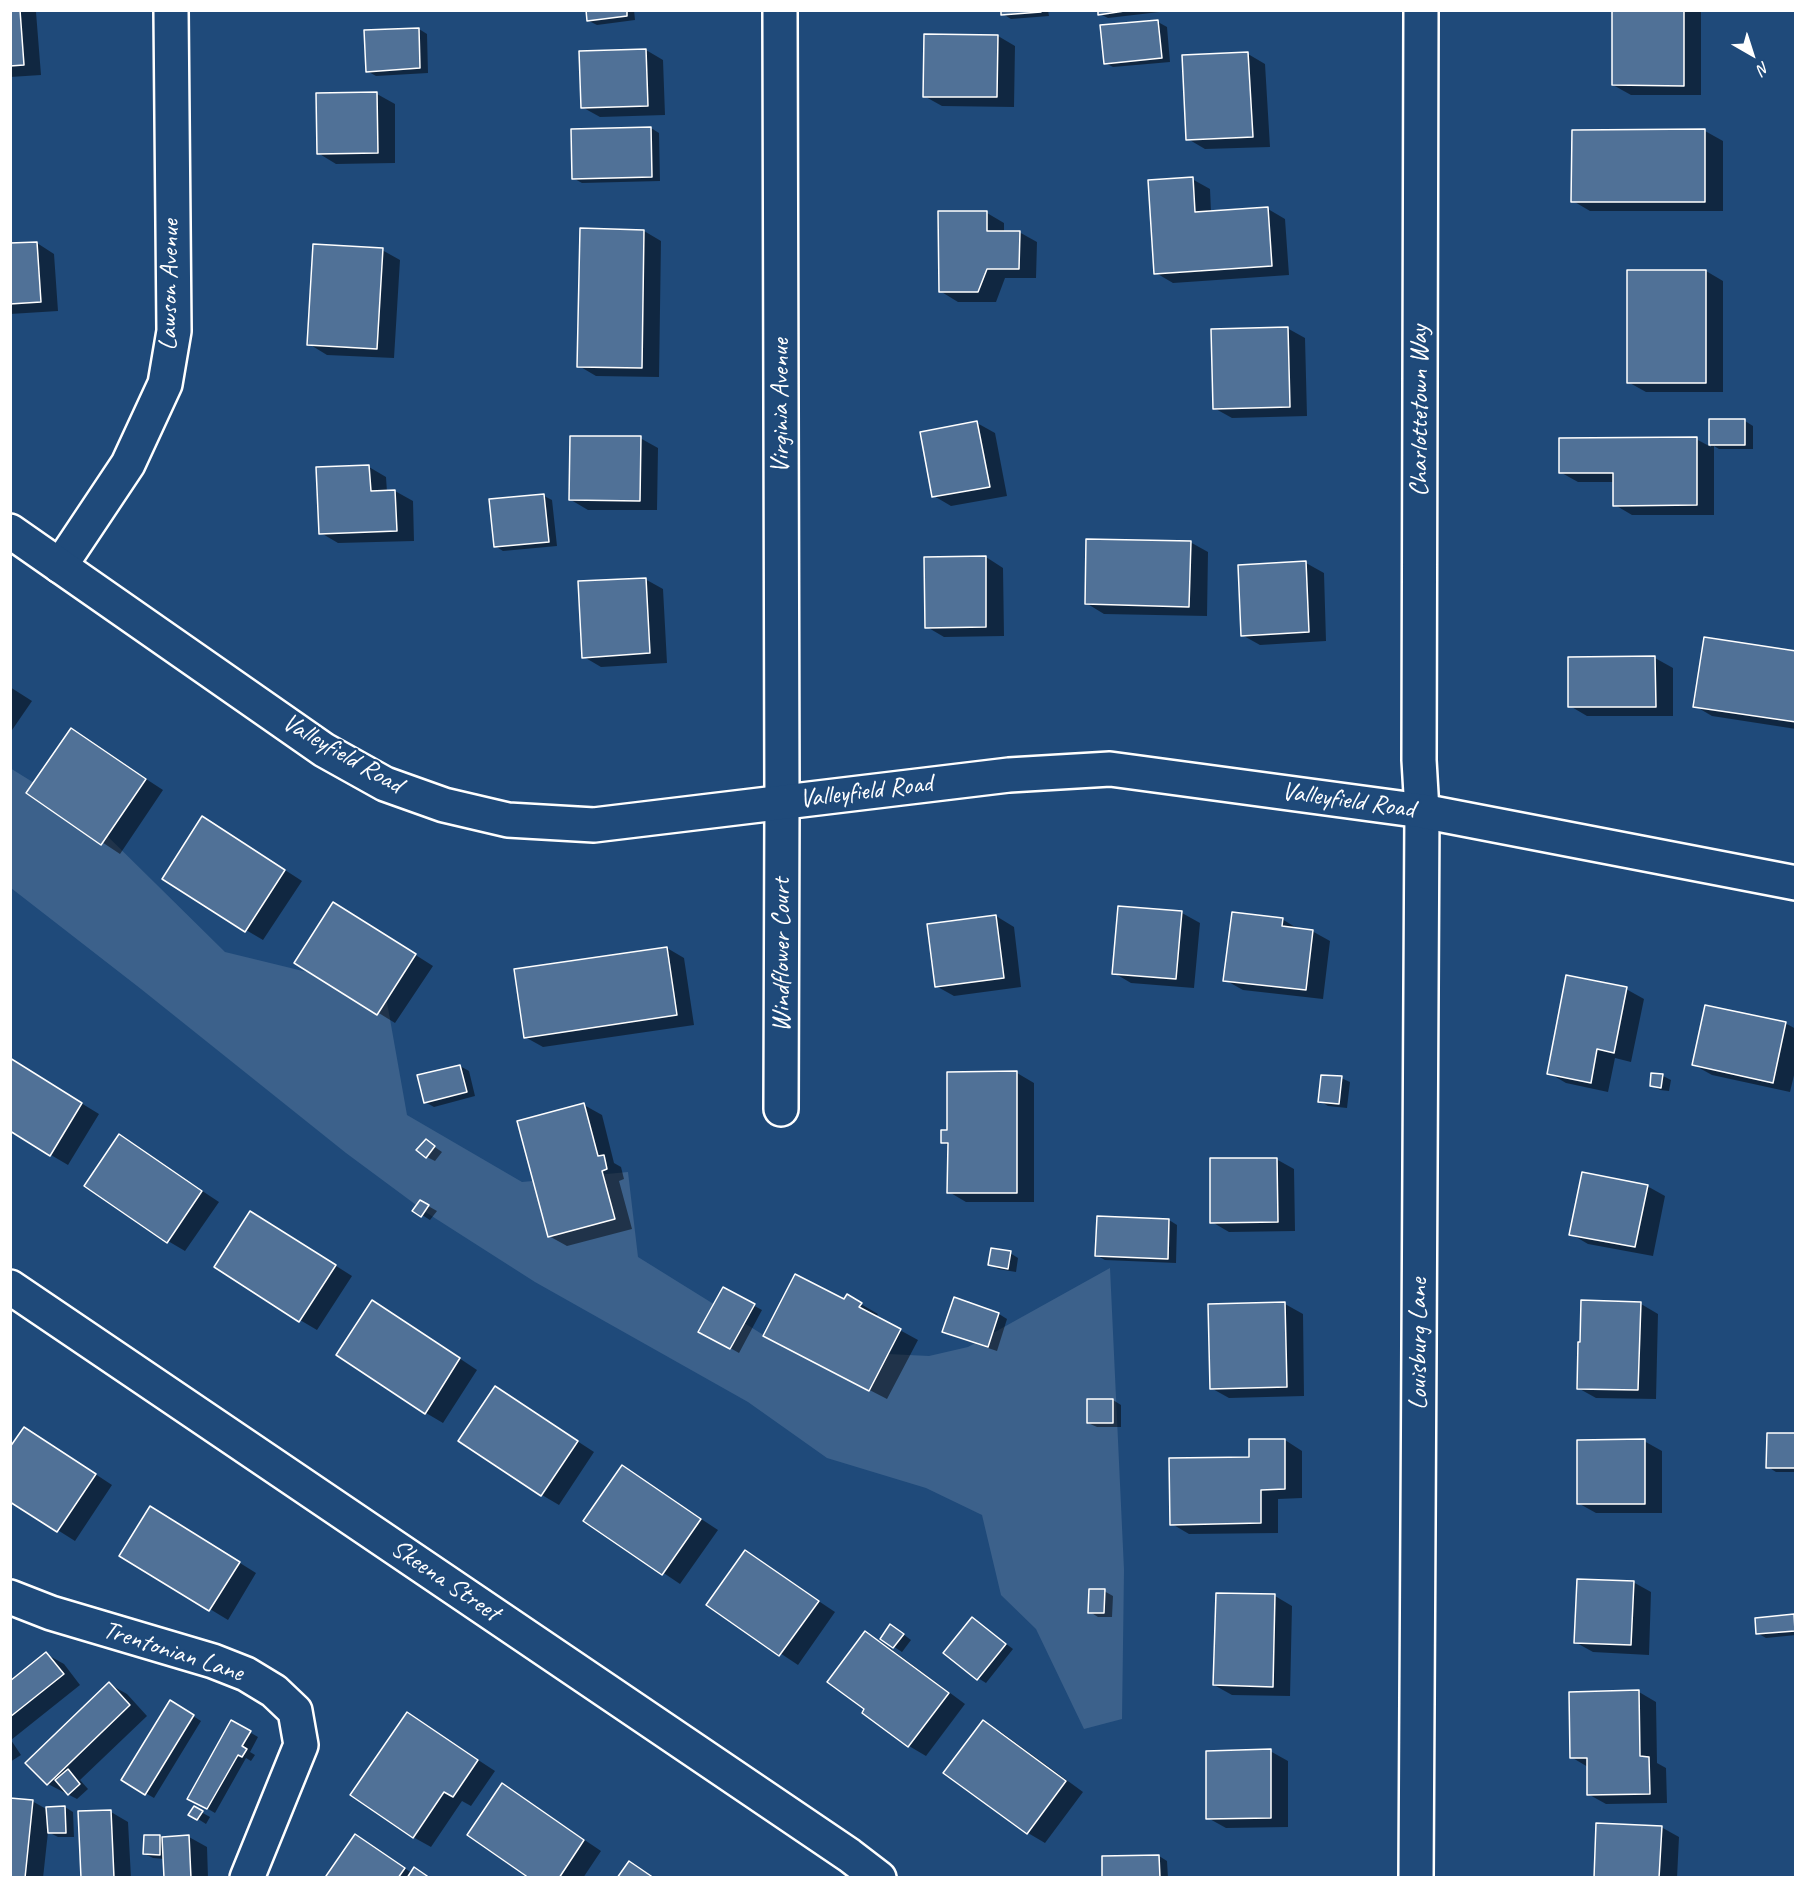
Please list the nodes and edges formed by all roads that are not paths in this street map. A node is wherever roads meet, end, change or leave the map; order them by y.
1 (171, 10) edge
2 (780, 10) edge
3 (1421, 10) edge
4 (10, 531) edge
5 (60, 566) junction
6 (782, 802) junction
7 (1422, 811) junction
8 (1796, 883) edge
9 (781, 1109) dead end
10 (10, 1287) edge
11 (10, 1597) edge
12 (247, 1878) edge
13 (879, 1878) edge
14 (1416, 1878) edge

1 - 5 street, Lawson Avenue
2 - 6 street, Virginia Avenue
3 - 7 street, Charlottetown Way
4 - 5 street, Valleyfield Road
5 - 6 street, Valleyfield Road
6 - 7 street, Valleyfield Road
6 - 9 street, Windflower Court
7 - 8 street, Valleyfield Road
7 - 14 street, Louisburg Lane
10 - 13 street, Skeena Street
11 - 12 street, Trentonian Lane

